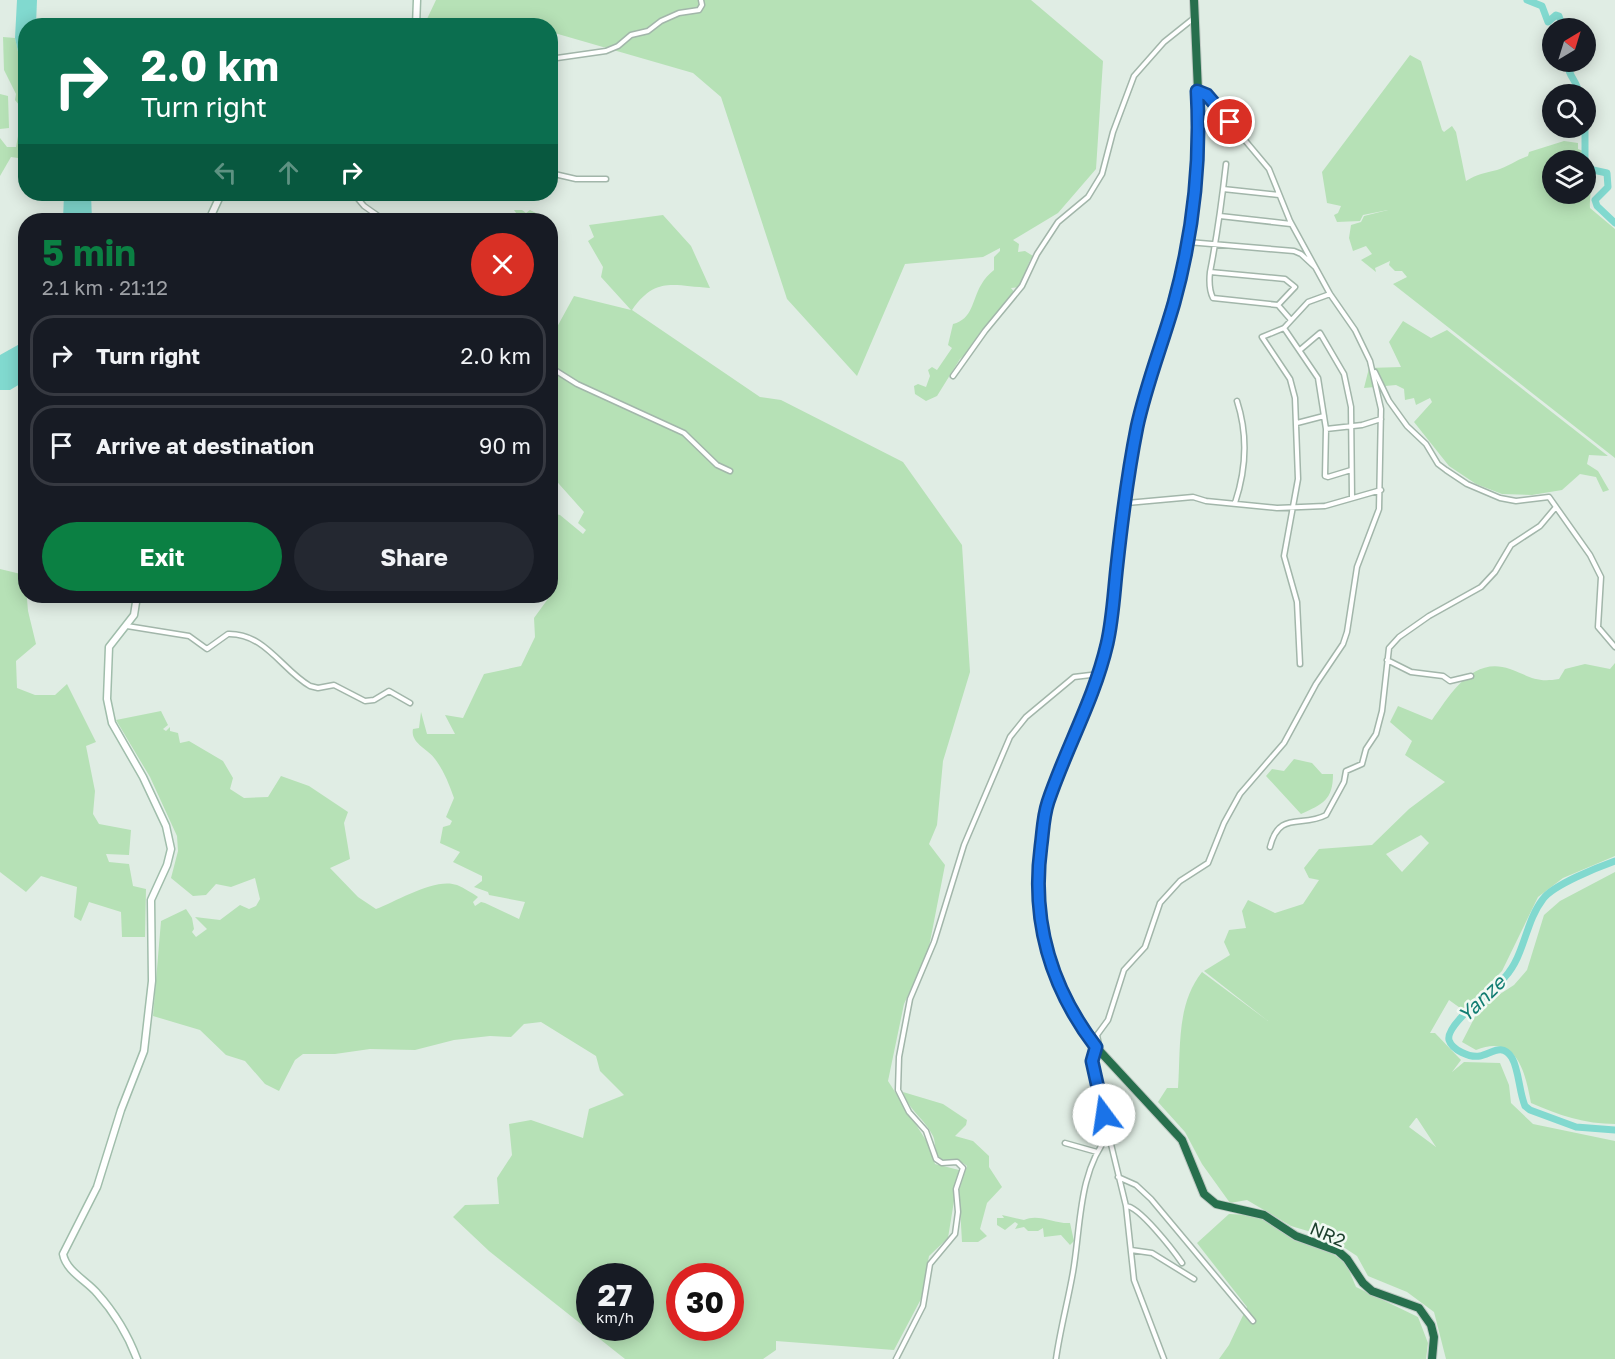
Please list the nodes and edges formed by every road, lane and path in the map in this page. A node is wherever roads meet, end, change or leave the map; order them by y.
1 (417, 0) edge
2 (701, 0) edge
3 (1194, 0) edge
4 (1194, 17) junction
5 (416, 18) edge
6 (558, 58) edge
7 (1197, 91) junction
8 (1226, 164) dead end
9 (558, 176) edge
10 (606, 179) dead end
11 (1223, 189) junction
12 (1279, 195) junction
13 (360, 201) edge
14 (374, 213) edge
15 (1220, 216) junction
16 (1291, 224) junction
17 (1188, 242) junction
18 (1216, 245) junction
19 (1318, 270) junction
20 (1210, 272) junction
21 (1330, 294) junction
22 (1278, 305) junction
23 (1291, 320) junction
24 (1284, 328) junction
25 (1300, 350) junction
26 (1373, 369) junction
27 (558, 372) edge
28 (953, 376) dead end
29 (1237, 401) dead end
30 (1324, 416) junction
31 (1381, 419) junction
32 (1297, 423) junction
33 (1351, 427) junction
34 (1326, 429) junction
35 (1351, 470) junction
36 (730, 471) dead end
37 (1381, 490) junction
38 (1352, 498) junction
39 (1125, 503) junction
40 (1234, 503) junction
41 (1556, 507) junction
42 (1291, 508) junction
43 (137, 603) edge
44 (127, 626) junction
45 (1615, 647) edge
46 (1387, 660) junction
47 (1300, 664) dead end
48 (1099, 674) junction
49 (1471, 676) dead end
50 (410, 704) dead end
51 (1270, 847) dead end
52 (1098, 1050) junction
53 (1109, 1135) junction
54 (1065, 1143) dead end
55 (1097, 1152) junction
56 (1117, 1176) junction
57 (1126, 1206) junction
58 (1131, 1250) junction
59 (1182, 1263) dead end
60 (1194, 1279) dead end
61 (1253, 1321) dead end
62 (137, 1359) edge
63 (896, 1359) edge
64 (1056, 1359) edge
65 (1164, 1359) edge
66 (1432, 1359) edge

1 - 5 main road
2 - 6 street
3 - 4 highway, NR2
4 - 7 highway, NR2
4 - 28 street
7 - 12 street
7 - 17 highway, NR2
8 - 11 street
9 - 10 street
11 - 12 street
11 - 15 street
12 - 16 street
13 - 14 street
15 - 16 street
15 - 18 street
16 - 19 street
17 - 18 street
17 - 39 highway, NR2
18 - 19 street
18 - 20 street
19 - 21 street
20 - 22 street
20 - 22 street
21 - 23 street
21 - 26 street
22 - 23 street
23 - 24 street
24 - 25 street
24 - 32 street
25 - 30 street
25 - 33 street
26 - 31 street
26 - 41 street
27 - 36 street
29 - 40 street
30 - 32 street
30 - 34 street
31 - 33 street
31 - 37 street
32 - 42 street
33 - 34 street
33 - 35 street
34 - 35 street
35 - 38 street
37 - 38 street
37 - 52 street
38 - 42 street
39 - 40 street
39 - 48 highway, NR2
40 - 42 street
41 - 45 street
41 - 46 street
42 - 47 street
43 - 44 main road
44 - 50 street
44 - 62 main road
46 - 49 street
46 - 51 street
48 - 52 highway, NR2
48 - 63 street
52 - 53 street
52 - 66 highway, NR2 / NR2
53 - 55 street
53 - 56 street
54 - 55 street
55 - 64 street
56 - 57 street
56 - 61 street
57 - 58 street
57 - 59 street
58 - 60 street
58 - 65 street

